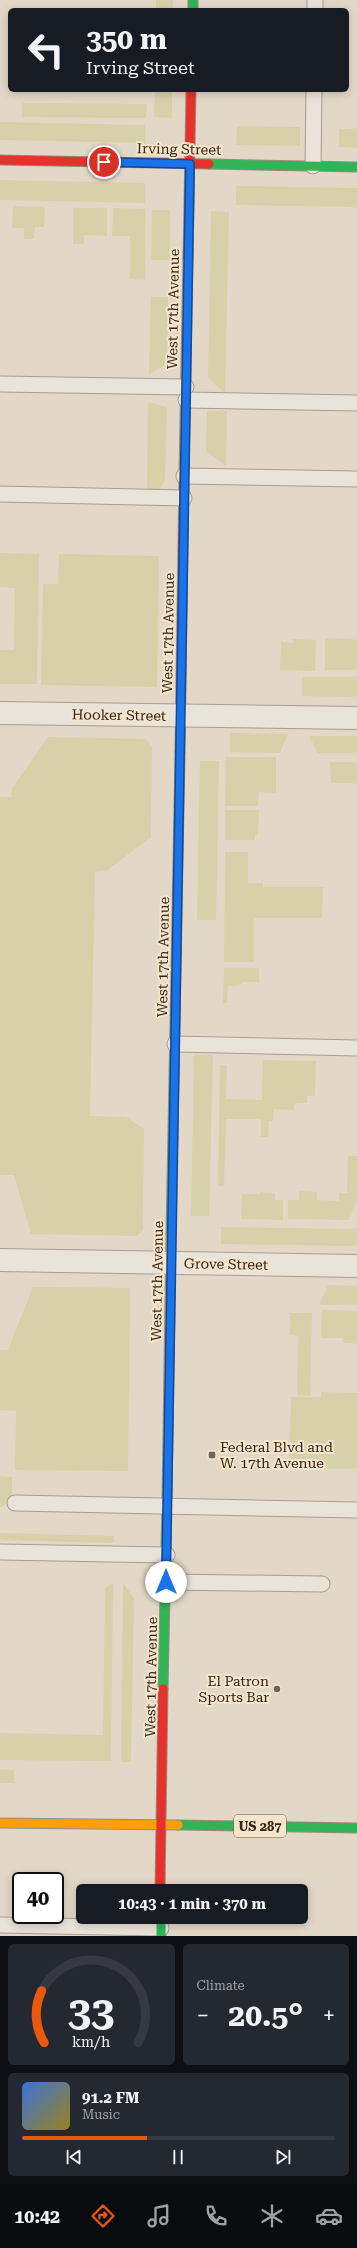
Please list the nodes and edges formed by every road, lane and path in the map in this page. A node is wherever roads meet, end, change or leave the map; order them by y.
1 (191, 92) edge
2 (314, 92) edge
3 (0, 160) edge
4 (190, 164) junction
5 (312, 166) junction
6 (357, 167) edge
7 (0, 384) edge
8 (186, 394) junction
9 (357, 403) edge
10 (184, 476) junction
11 (357, 479) edge
12 (0, 494) edge
13 (184, 498) junction
14 (0, 713) edge
15 (181, 716) junction
16 (357, 718) edge
17 (175, 1044) junction
18 (357, 1048) edge
19 (0, 1260) edge
20 (172, 1263) junction
21 (357, 1266) edge
22 (15, 1503) dead end
23 (167, 1506) junction
24 (357, 1510) edge
25 (6, 1552) edge
26 (166, 1555) junction
27 (166, 1582) junction
28 (322, 1584) dead end
29 (0, 1823) edge
30 (162, 1824) junction
31 (357, 1828) edge
32 (160, 1884) edge
33 (0, 1925) edge
34 (161, 1927) edge

1 - 4 street, West 17th Avenue
2 - 5 lane
3 - 4 street, Irving Street
4 - 5 street, Irving Street
4 - 8 street, West 17th Avenue
5 - 6 street, Irving Street
7 - 8 lane
8 - 9 lane
8 - 10 street, West 17th Avenue
10 - 11 lane
10 - 13 street, West 17th Avenue
12 - 13 lane
13 - 15 street, West 17th Avenue
14 - 15 street, Hooker Street
15 - 16 street, Hooker Street
15 - 17 street, West 17th Avenue
17 - 18 lane
17 - 20 street, West 17th Avenue
19 - 20 street, Grove Street
20 - 21 street, Grove Street
20 - 23 street, West 17th Avenue
22 - 23 lane
23 - 24 lane
23 - 26 street, West 17th Avenue
25 - 26 lane
26 - 27 street, West 17th Avenue
27 - 28 lane
27 - 30 street, West 17th Avenue
29 - 30 street, US 287
30 - 31 street, US 287
30 - 32 street, West 17th Avenue
33 - 34 lane

